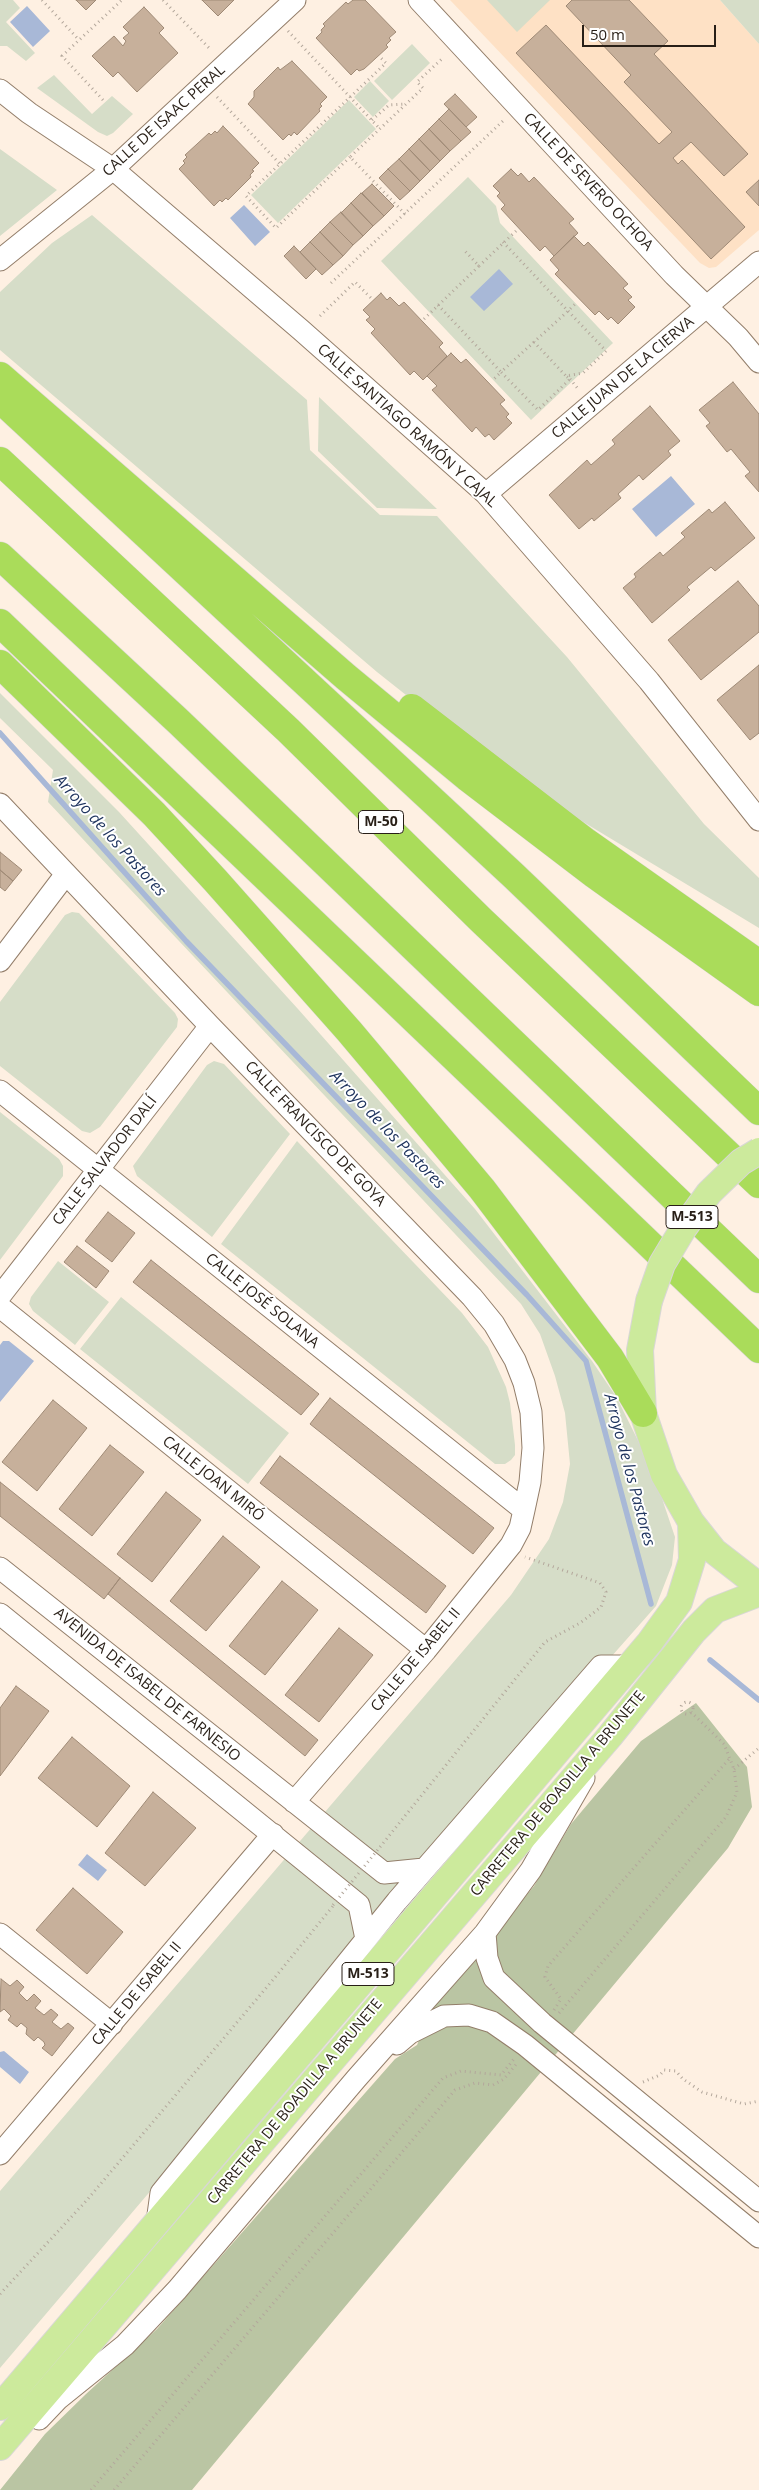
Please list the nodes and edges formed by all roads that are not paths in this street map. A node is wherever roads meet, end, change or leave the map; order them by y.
1 (295, 0) edge
2 (419, 0) edge
3 (0, 90) edge
4 (112, 169) junction
5 (0, 260) edge
6 (759, 262) edge
7 (707, 307) junction
8 (759, 362) edge
9 (2, 385) edge
10 (0, 461) edge
11 (486, 494) junction
12 (0, 556) edge
13 (0, 623) edge
14 (0, 664) edge
15 (0, 804) edge
16 (759, 820) edge
17 (66, 874) junction
18 (0, 961) edge
19 (759, 964) edge
20 (759, 992) edge
21 (210, 1026) junction
22 (0, 1091) edge
23 (759, 1111) edge
24 (759, 1151) edge
25 (97, 1170) junction
26 (759, 1184) edge
27 (759, 1279) edge
28 (0, 1296) edge
29 (0, 1307) edge
30 (759, 1349) edge
31 (643, 1413) junction
32 (524, 1510) junction
33 (691, 1522) junction
34 (0, 1568) edge
35 (759, 1586) edge
36 (759, 1593) edge
37 (0, 1614) edge
38 (426, 1650) junction
39 (630, 1666) junction
40 (610, 1736) junction
41 (294, 1802) junction
42 (273, 1834) junction
43 (424, 1869) junction
44 (485, 1933) junction
45 (0, 1934) edge
46 (366, 1939) junction
47 (112, 2024) junction
48 (356, 2078) junction
49 (0, 2154) edge
50 (759, 2201) edge
51 (157, 2222) junction
52 (759, 2237) edge
53 (0, 2407) edge
54 (0, 2447) edge
55 (0, 2458) edge

1 - 4 street, CALLE DE ISAAC PERAL
2 - 7 street, CALLE DE SEVERO OCHOA
3 - 4 street, CALLE SANTIAGO RAMÓN Y CAJAL
4 - 5 street, CALLE DE ISAAC PERAL
4 - 11 street, CALLE SANTIAGO RAMÓN Y CAJAL
6 - 7 street, CALLE JUAN DE LA CIERVA
7 - 8 street, CALLE DE SEVERO OCHOA
7 - 11 street, CALLE JUAN DE LA CIERVA
9 - 19 highway
9 - 20 highway
9 - 23 highway
10 - 26 highway, M-50
11 - 16 street, CALLE SANTIAGO RAMÓN Y CAJAL
12 - 27 highway
13 - 30 highway
14 - 31 highway
15 - 17 street, CALLE FRANCISCO DE GOYA
17 - 18 street
17 - 21 street, CALLE FRANCISCO DE GOYA
21 - 25 street, CALLE SALVADOR DALÍ
21 - 32 street, CALLE FRANCISCO DE GOYA
22 - 25 street, CALLE JOSÉ SOLANA
24 - 31 main road, M-513, bridge
25 - 28 street, CALLE SALVADOR DALÍ
25 - 32 street, CALLE JOSÉ SOLANA
29 - 38 street, CALLE JOAN MIRÓ
31 - 33 main road, M-513
32 - 38 street, CALLE DE ISABEL II
33 - 35 main road, M-513
33 - 39 main road, CARRETERA DE BOADILLA A BRUNETE / M-513
34 - 41 street, AVENIDA DE ISABEL DE FARNESIO
36 - 40 main road, CARRETERA DE BOADILLA A BRUNETE / M-513
37 - 42 street
38 - 41 street, CALLE DE ISABEL II
39 - 43 street
39 - 51 main road, CARRETERA DE BOADILLA A BRUNETE / M-513
40 - 44 street
40 - 54 main road, CARRETERA DE BOADILLA A BRUNETE / M-513
41 - 43 street, AVENIDA DE ISABEL DE FARNESIO
42 - 46 street
42 - 47 street, CALLE DE ISABEL II
43 - 46 street
44 - 48 street
44 - 50 street
45 - 47 street
46 - 51 street
47 - 49 street, CALLE DE ISABEL II
48 - 52 street
48 - 55 street
51 - 53 main road, CARRETERA DE BOADILLA A BRUNETE / M-513

